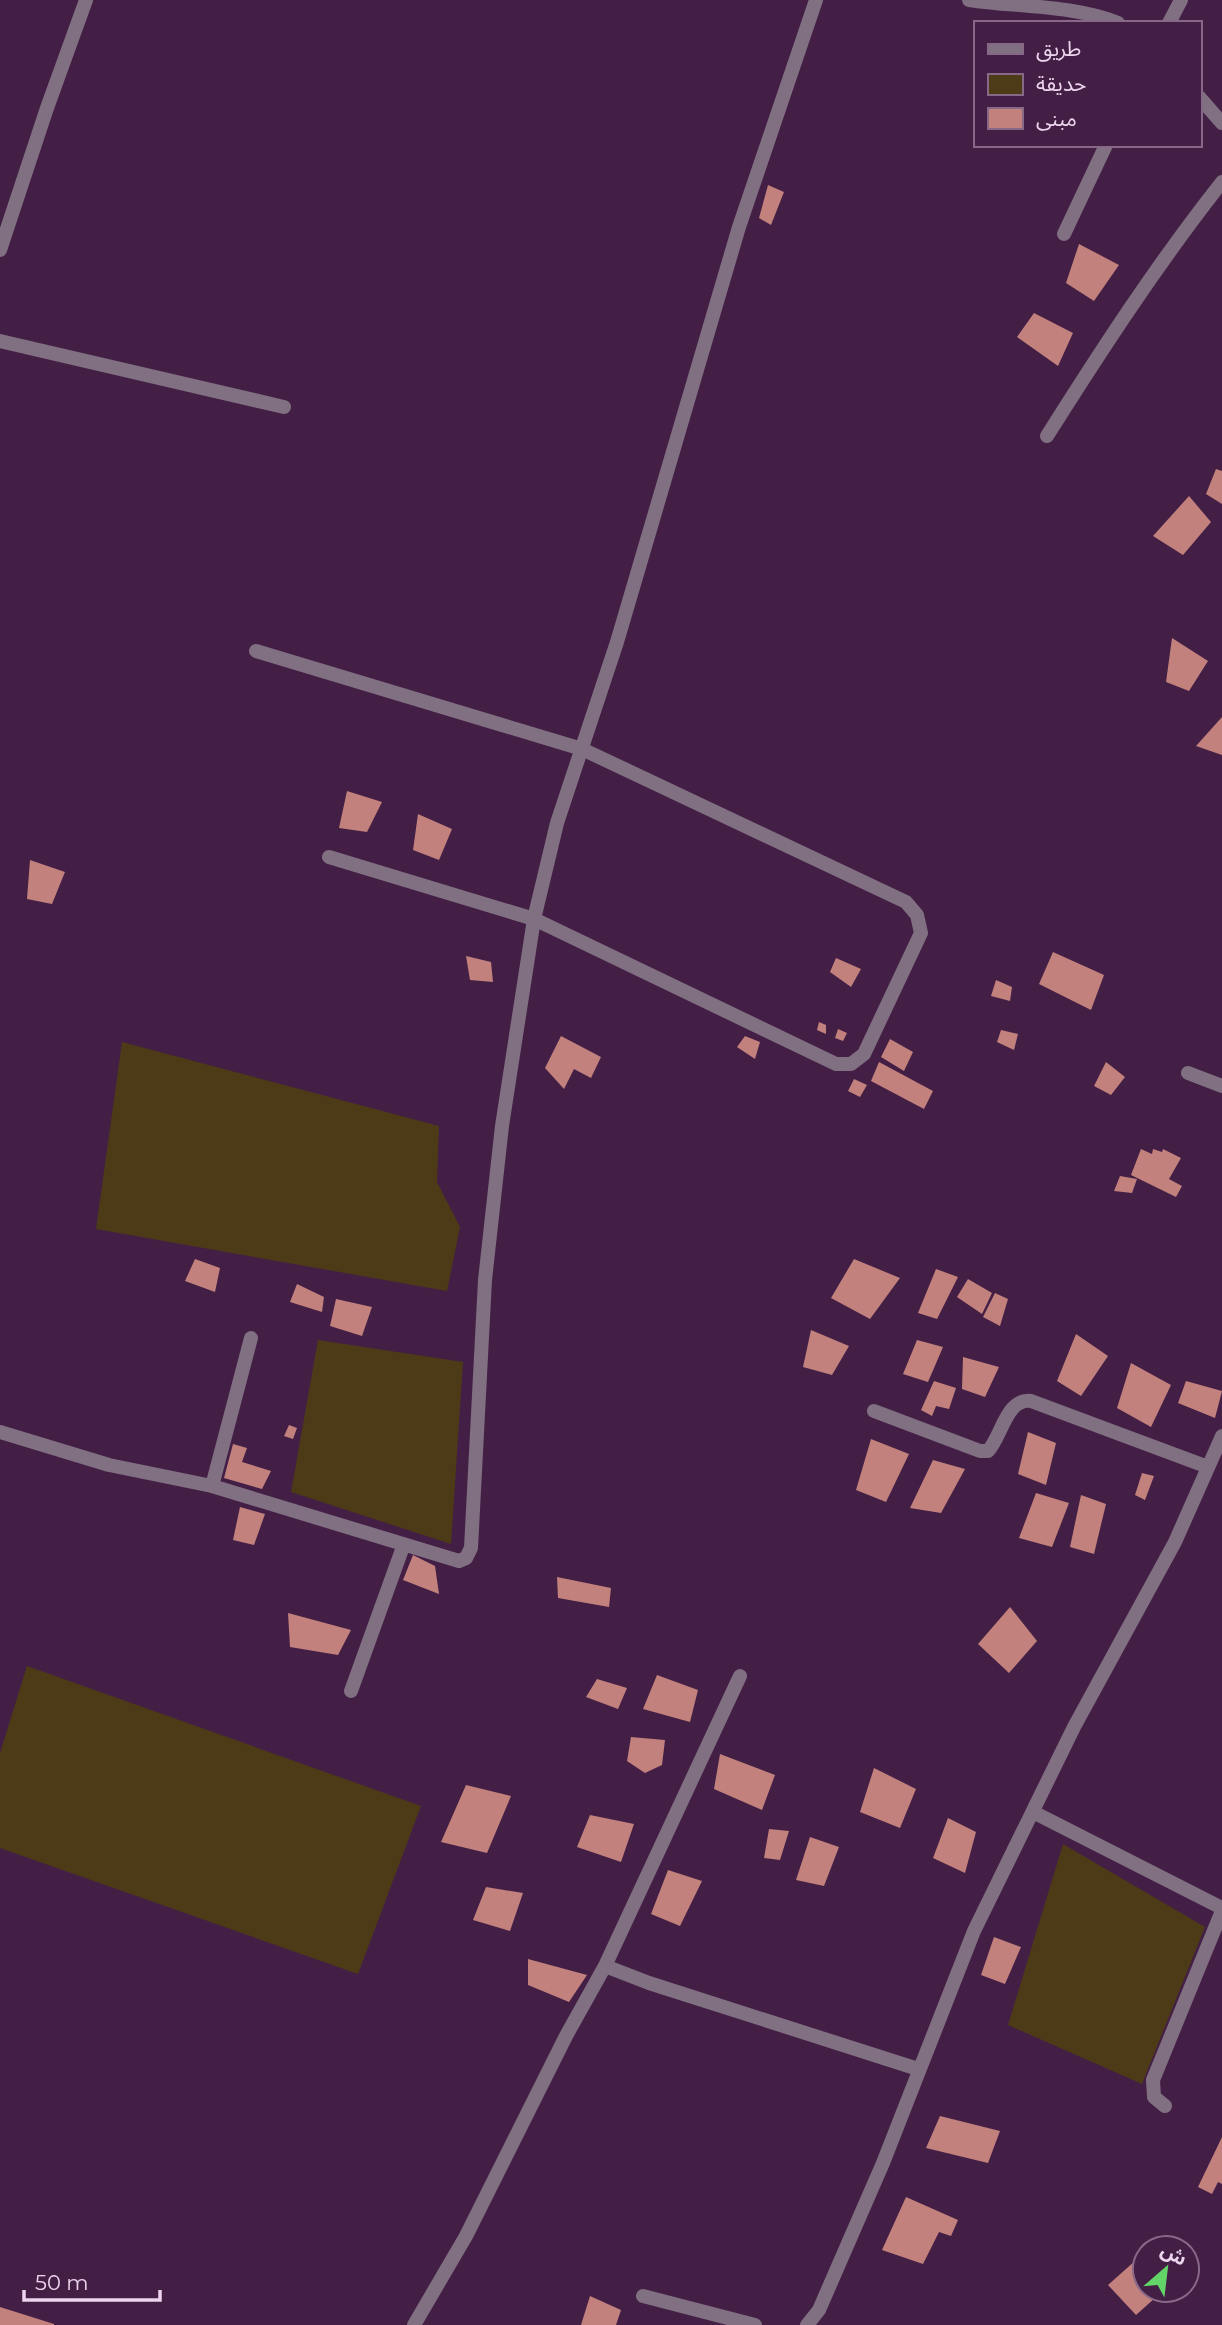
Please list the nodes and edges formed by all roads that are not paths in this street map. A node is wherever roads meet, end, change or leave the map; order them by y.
1 (86, 0) edge
2 (816, 0) edge
3 (969, 0) edge
4 (1181, 0) edge
5 (996, 2) edge
6 (1056, 5) edge
7 (1113, 21) edge
8 (1170, 21) edge
9 (1201, 99) edge
10 (1222, 123) edge
11 (1106, 147) edge
12 (1222, 182) edge
13 (1064, 234) dead end
14 (0, 250) edge
15 (0, 341) edge
16 (284, 407) dead end
17 (1046, 436) dead end
18 (256, 651) dead end
19 (582, 749) junction
20 (329, 857) dead end
21 (534, 919) junction
22 (1188, 1073) dead end
23 (1222, 1086) edge
24 (251, 1338) dead end
25 (874, 1411) dead end
26 (0, 1432) edge
27 (1222, 1436) edge
28 (1208, 1467) junction
29 (212, 1486) junction
30 (404, 1544) junction
31 (740, 1676) dead end
32 (351, 1691) dead end
33 (1033, 1812) junction
34 (1222, 1910) edge
35 (606, 1966) junction
36 (918, 2069) junction
37 (1166, 2106) dead end
38 (643, 2296) dead end
39 (414, 2325) edge
40 (755, 2325) edge
41 (807, 2325) edge

1 - 14 street
2 - 19 street
3 - 5 street
4 - 8 street
5 - 6 street
6 - 7 street
9 - 10 street
11 - 13 street
12 - 17 street
15 - 16 street
18 - 19 street
19 - 21 street
19 - 21 street
20 - 21 street
21 - 30 street
22 - 23 street
24 - 29 street
25 - 28 street
26 - 29 street
27 - 28 street
28 - 33 street
29 - 30 street
30 - 32 street
31 - 35 street
33 - 34 street
33 - 36 street
34 - 37 street
35 - 36 street
35 - 39 street
36 - 41 street
38 - 40 street

